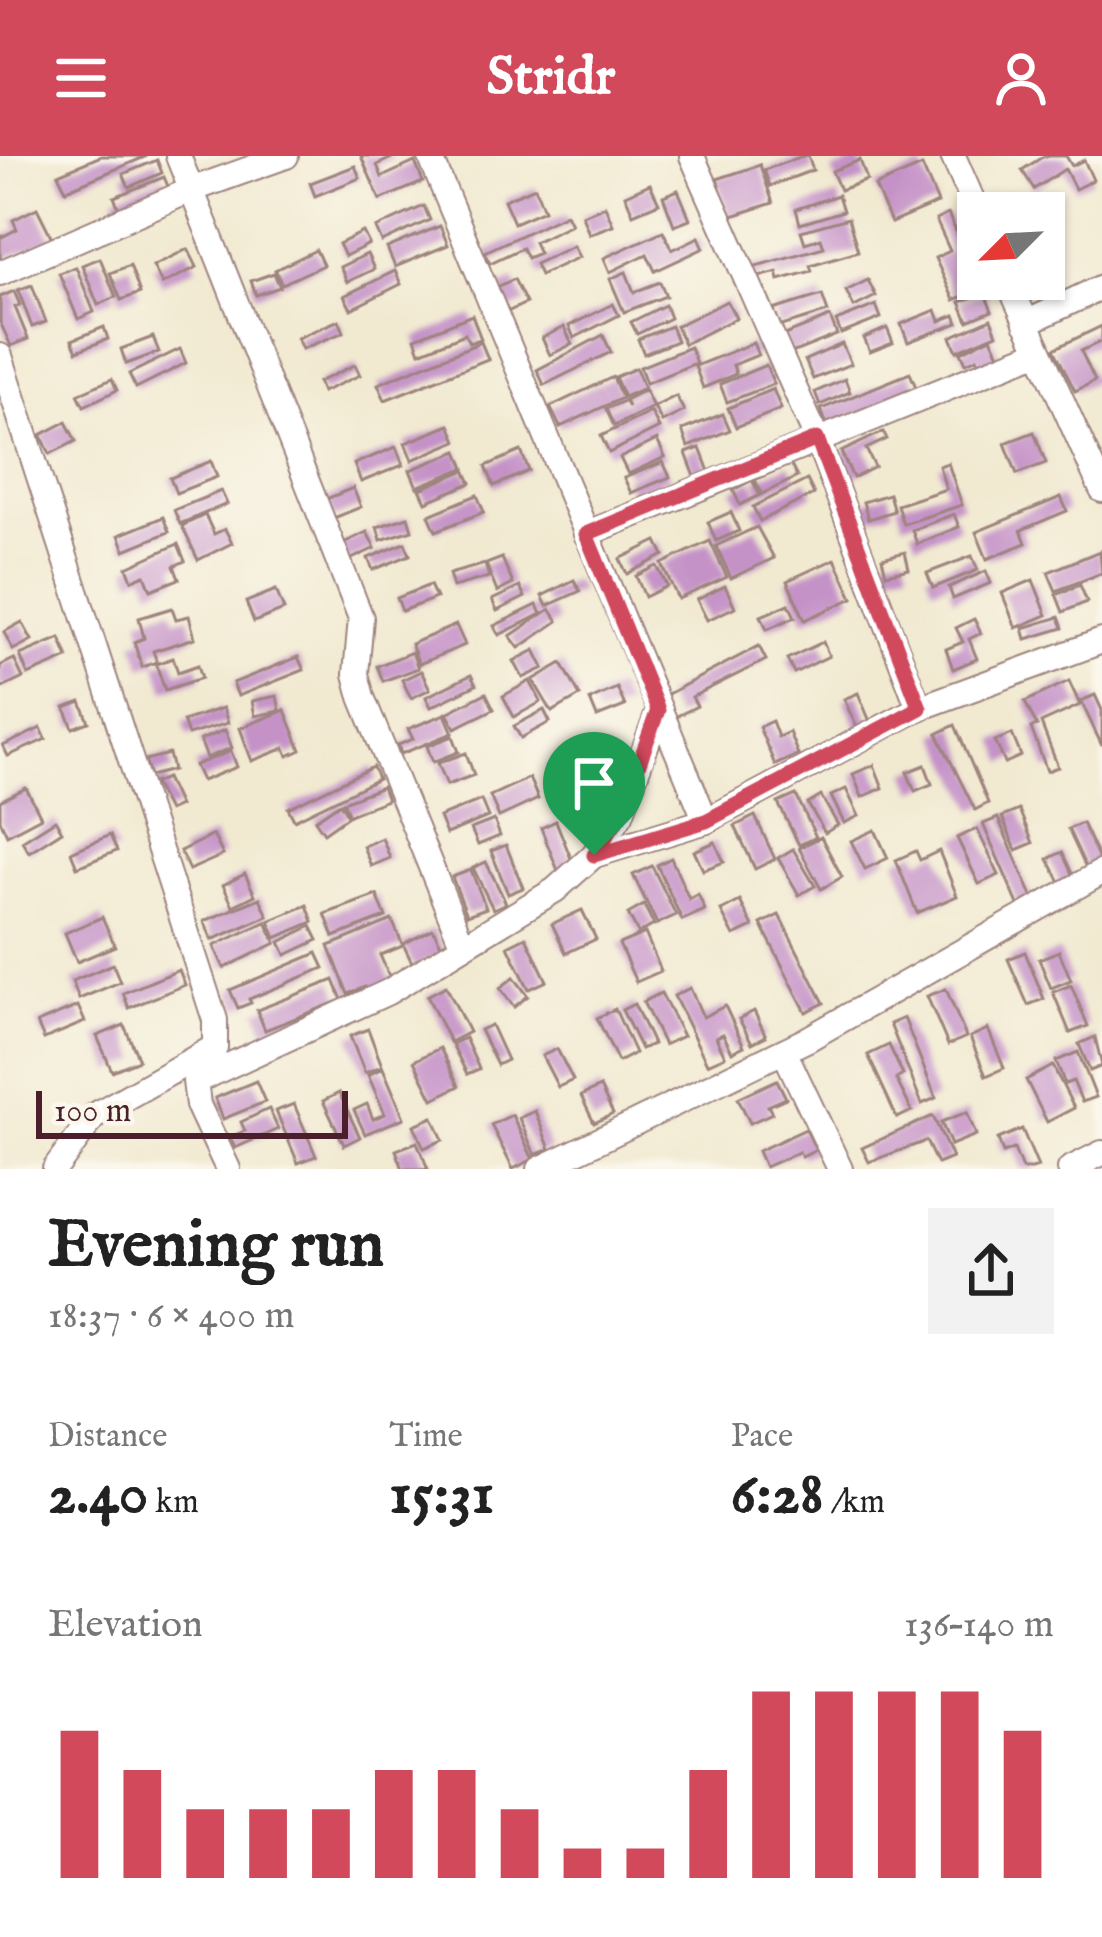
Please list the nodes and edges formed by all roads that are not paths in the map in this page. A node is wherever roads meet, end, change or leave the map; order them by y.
1 (178, 156) edge
2 (286, 156) edge
3 (430, 156) edge
4 (692, 156) edge
5 (953, 156) edge
6 (191, 190) junction
7 (969, 192) edge
8 (0, 273) edge
9 (1102, 287) edge
10 (1016, 300) edge
11 (1026, 323) junction
12 (1037, 352) junction
13 (0, 356) edge
14 (817, 439) junction
15 (1102, 490) edge
16 (586, 534) junction
17 (1102, 641) edge
18 (920, 708) junction
19 (658, 710) junction
20 (706, 821) junction
21 (594, 855) junction
22 (1102, 872) edge
23 (463, 946) junction
24 (215, 1047) junction
25 (784, 1051) junction
26 (196, 1081) junction
27 (1102, 1153) edge
28 (55, 1169) edge
29 (227, 1169) edge
30 (540, 1169) edge
31 (840, 1169) edge
32 (1070, 1169) edge

1 - 6 street
2 - 6 street
3 - 16 street
4 - 14 street
5 - 7 street
6 - 8 street
6 - 23 street
9 - 11 street
10 - 11 street
11 - 12 street
12 - 14 street
12 - 15 street
13 - 24 street
14 - 16 street
14 - 18 street
16 - 19 street
17 - 18 street
18 - 20 street
19 - 20 street
19 - 21 street
20 - 21 street
21 - 23 street
22 - 25 street
23 - 26 street
24 - 26 street
24 - 28 street
25 - 30 street
25 - 31 street
26 - 29 street
27 - 32 street

